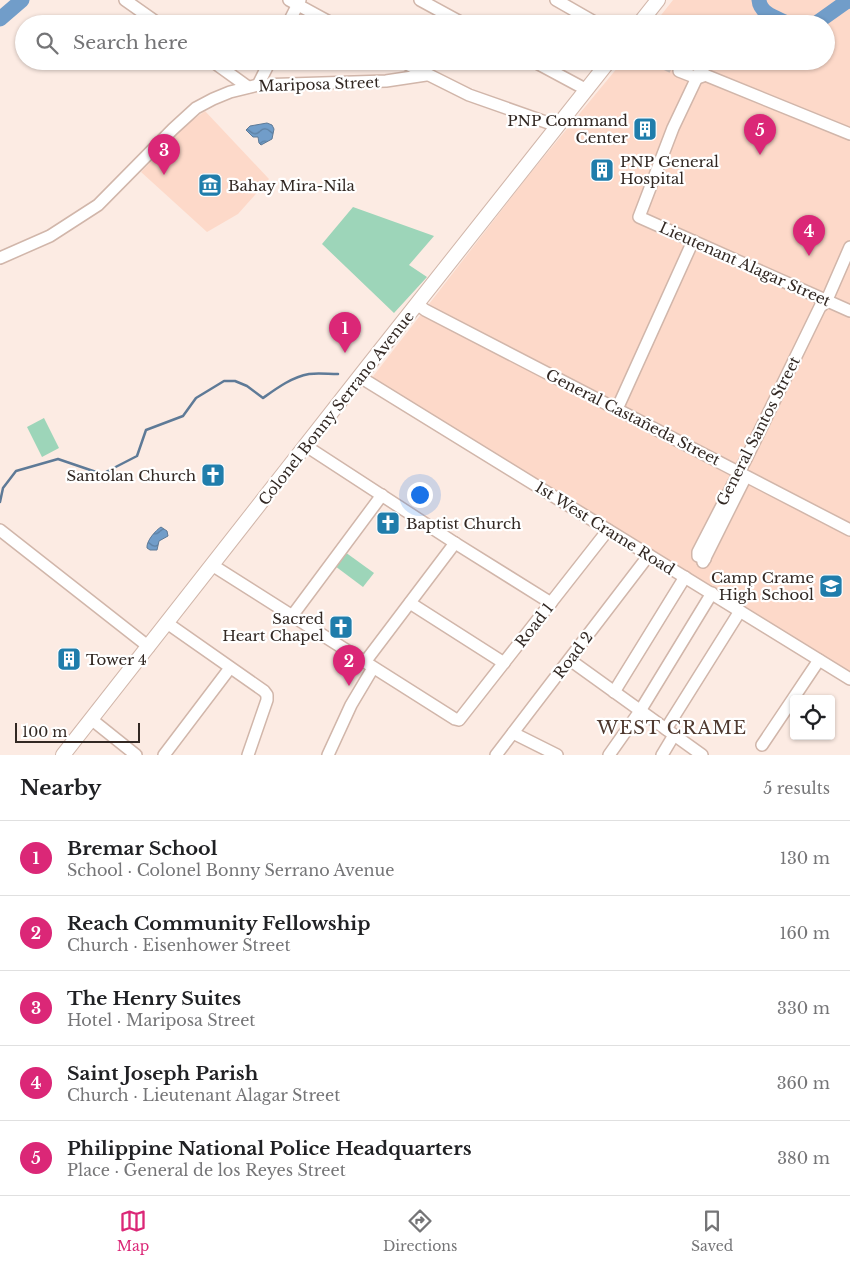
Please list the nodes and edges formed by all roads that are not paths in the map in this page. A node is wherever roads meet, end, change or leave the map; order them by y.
1 (125, 0) edge
2 (420, 0) edge
3 (556, 0) edge
4 (658, 0) edge
5 (295, 1) edge
6 (146, 15) edge
7 (291, 15) edge
8 (318, 15) edge
9 (448, 15) edge
10 (582, 15) edge
11 (646, 15) edge
12 (227, 70) edge
13 (264, 70) edge
14 (417, 70) edge
15 (550, 70) edge
16 (602, 70) edge
17 (698, 70) edge
18 (679, 71) tunnel mouth
19 (701, 74) junction
20 (426, 75) junction
21 (253, 86) junction
22 (587, 90) junction
23 (557, 126) junction
24 (850, 134) edge
25 (693, 241) junction
26 (850, 247) edge
27 (0, 258) edge
28 (826, 301) junction
29 (417, 304) junction
30 (850, 311) edge
31 (360, 376) junction
32 (617, 409) junction
33 (306, 446) junction
34 (742, 474) junction
35 (382, 495) junction
36 (0, 530) edge
37 (608, 530) junction
38 (850, 530) edge
39 (455, 543) junction
40 (649, 555) junction
41 (704, 560) dead end
42 (212, 565) junction
43 (684, 577) junction
44 (712, 594) junction
45 (410, 603) junction
46 (551, 603) junction
47 (740, 611) junction
48 (292, 616) junction
49 (167, 623) junction
50 (149, 647) junction
51 (570, 660) junction
52 (819, 660) junction
53 (504, 663) junction
54 (369, 665) junction
55 (230, 668) junction
56 (850, 679) edge
57 (614, 692) junction
58 (640, 711) junction
59 (91, 719) junction
60 (670, 732) junction
61 (513, 733) junction
62 (762, 745) dead end
63 (327, 752) edge
64 (64, 755) edge
65 (136, 755) edge
66 (164, 755) edge
67 (248, 755) edge
68 (496, 755) edge
69 (557, 755) edge
70 (609, 755) edge
71 (662, 755) edge
72 (702, 755) edge

1 - 6 street
2 - 9 street
3 - 10 street
4 - 11 main road
5 - 7 street
5 - 8 street
12 - 21 street
13 - 21 street
14 - 20 street
15 - 22 street
16 - 22 main road, Colonel Bonny Serrano Avenue
17 - 19 street
18 - 19 street
19 - 24 street
19 - 25 street, Lieutenant Alagar Street
20 - 21 street, Mariposa Street
20 - 23 street
21 - 27 street, Mariposa Street
22 - 23 main road, Colonel Bonny Serrano Avenue
23 - 29 main road, Colonel Bonny Serrano Avenue
25 - 28 street, Lieutenant Alagar Street
25 - 32 street
26 - 28 street, General Santos Street
28 - 30 street, Lieutenant Alagar Street
28 - 34 street, General Santos Street
29 - 31 main road, Colonel Bonny Serrano Avenue
29 - 32 street, General Castañeda Street
31 - 33 main road, Colonel Bonny Serrano Avenue
31 - 37 street, 1st West Crame Road
32 - 34 street, General Castañeda Street
33 - 35 street
33 - 42 main road, Colonel Bonny Serrano Avenue
34 - 38 street, General Castañeda Street
34 - 41 street, General Santos Street
35 - 39 street
35 - 48 street
36 - 50 street
37 - 40 street, 1st West Crame Road
37 - 46 street, Road 1
39 - 45 street
39 - 46 street
40 - 43 street, 1st West Crame Road
40 - 51 street, Road 2
42 - 48 street
42 - 49 main road, Colonel Bonny Serrano Avenue
43 - 44 street, 1st West Crame Road
43 - 57 street
44 - 47 street, 1st West Crame Road
44 - 58 street
45 - 53 street
45 - 54 street
46 - 53 street, Road 1
47 - 52 street, 1st West Crame Road
47 - 60 street
48 - 54 street
49 - 50 main road, Colonel Bonny Serrano Avenue
49 - 55 street
50 - 59 main road, Colonel Bonny Serrano Avenue
51 - 57 street
51 - 61 street, Road 2
52 - 56 street, 1st West Crame Road
52 - 62 street
53 - 54 street, Road 1
54 - 63 street
55 - 66 street
55 - 67 street
57 - 58 street
58 - 60 street
58 - 70 street
59 - 64 main road, Colonel Bonny Serrano Avenue
59 - 65 street
60 - 71 street
60 - 72 street
61 - 68 street, Road 2
61 - 69 street

